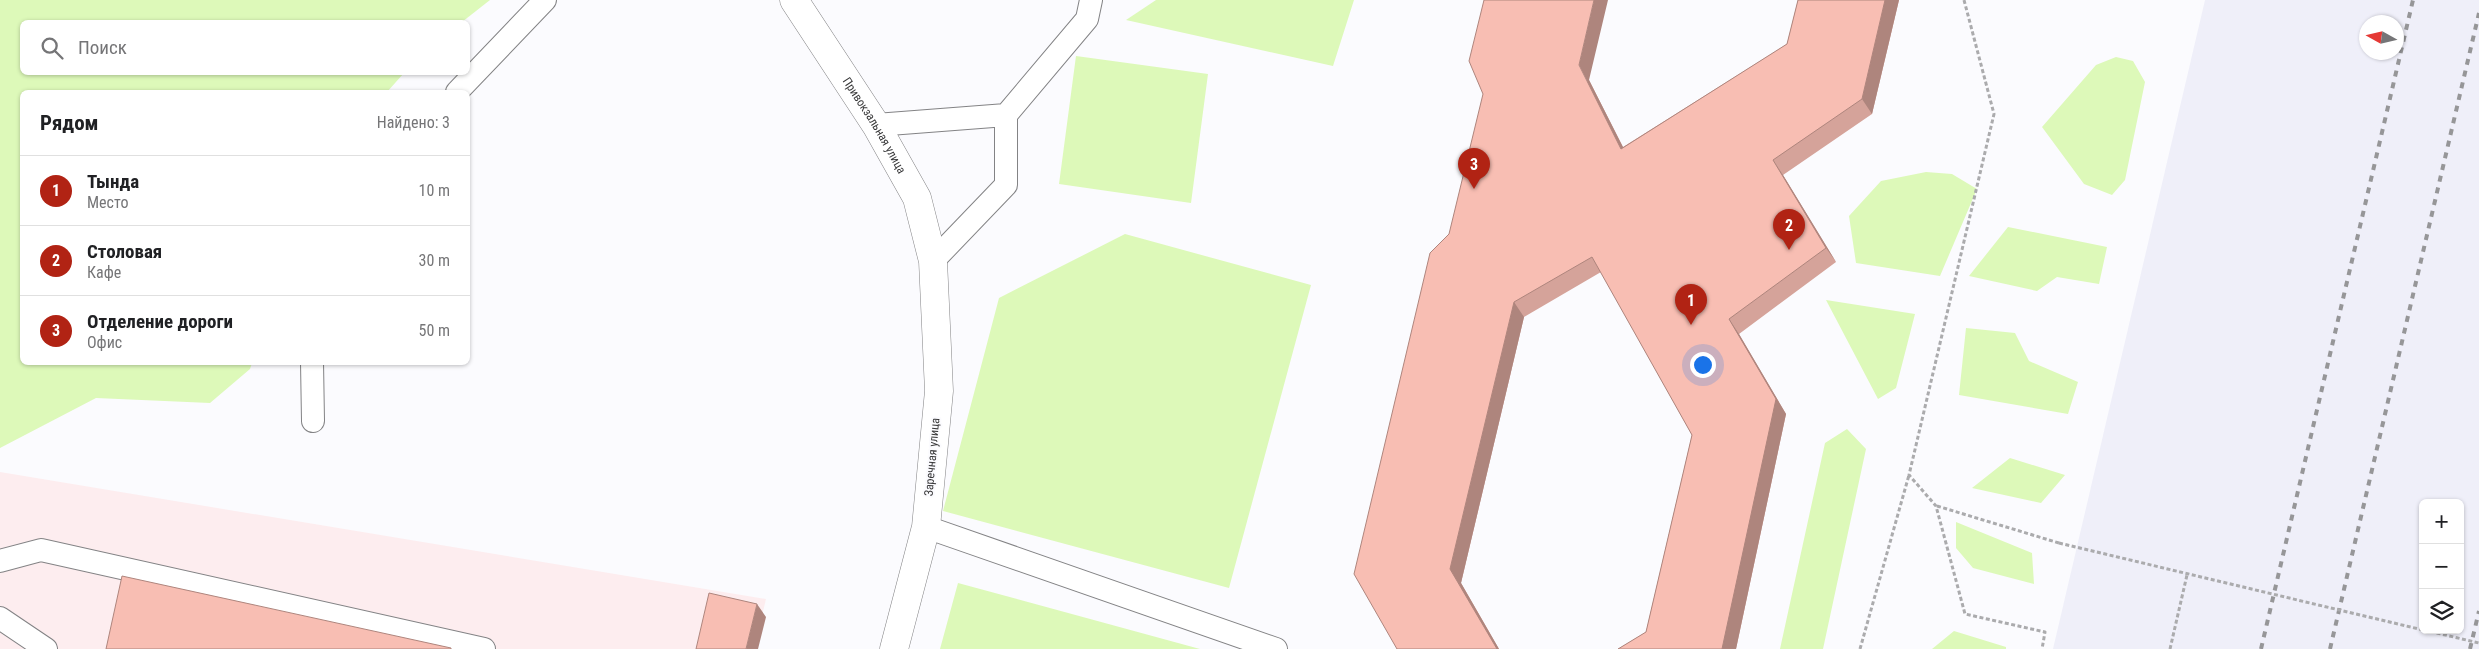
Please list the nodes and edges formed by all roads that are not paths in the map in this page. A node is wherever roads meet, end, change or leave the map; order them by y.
1 (545, 0) edge
2 (794, 0) edge
3 (1091, 0) edge
4 (459, 90) edge
5 (1006, 115) junction
6 (876, 125) junction
7 (933, 261) junction
8 (312, 365) edge
9 (313, 421) dead end
10 (926, 527) junction
11 (0, 561) edge
12 (0, 618) edge
13 (46, 649) edge
14 (484, 649) edge
15 (894, 649) edge
16 (1276, 649) edge

1 - 4 lane
2 - 6 street, Привокзальная улица
3 - 5 lane
5 - 6 lane
5 - 7 lane
6 - 7 street, Привокзальная улица
7 - 10 street, Заречная улица
8 - 9 lane
10 - 15 street, Заречная улица
10 - 16 lane
11 - 14 lane
12 - 13 lane

